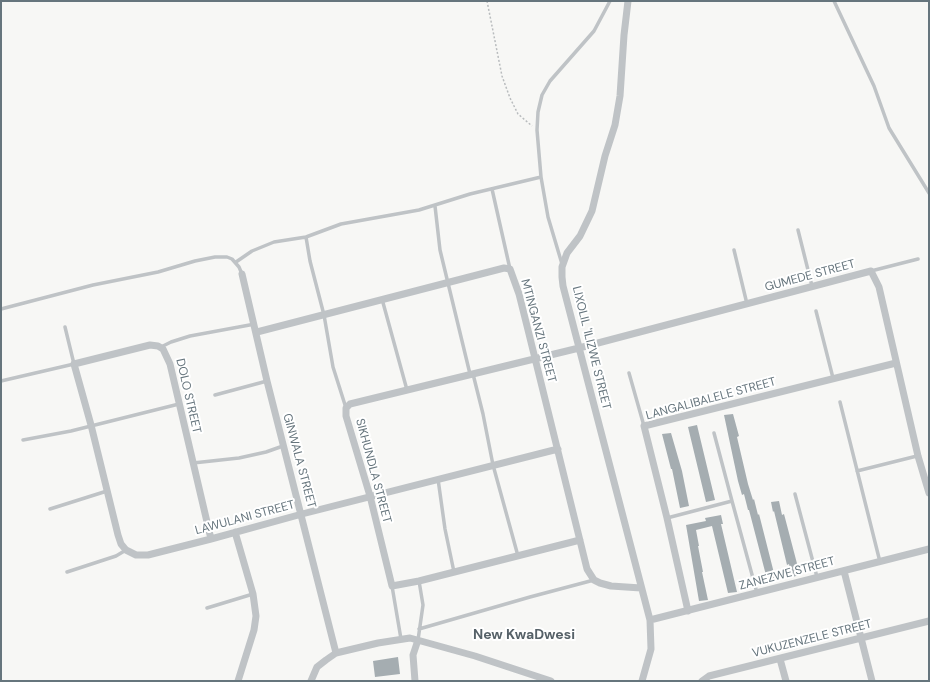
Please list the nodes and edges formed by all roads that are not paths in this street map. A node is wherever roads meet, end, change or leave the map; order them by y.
1 (610, 1) edge
2 (628, 1) edge
3 (834, 1) edge
4 (541, 177) junction
5 (492, 189) junction
6 (929, 193) edge
7 (436, 206) junction
8 (798, 230) dead end
9 (306, 237) junction
10 (734, 250) dead end
11 (918, 259) dead end
12 (236, 262) junction
13 (562, 267) junction
14 (510, 269) junction
15 (871, 271) junction
16 (242, 274) joint
17 (447, 282) junction
18 (812, 286) junction
19 (382, 299) junction
20 (748, 304) junction
21 (1, 309) edge
22 (816, 311) dead end
23 (324, 315) junction
24 (255, 324) junction
25 (65, 327) dead end
26 (257, 332) junction
27 (161, 347) junction
28 (579, 348) junction
29 (535, 358) junction
30 (896, 363) junction
31 (74, 364) junction
32 (629, 373) dead end
33 (471, 374) junction
34 (833, 378) junction
35 (1, 381) edge
36 (267, 381) junction
37 (407, 390) junction
38 (215, 395) dead end
39 (840, 402) dead end
40 (179, 404) junction
41 (346, 408) junction
42 (91, 425) junction
43 (644, 426) junction
44 (714, 433) dead end
45 (23, 440) dead end
46 (284, 446) junction
47 (558, 449) junction
48 (918, 456) junction
49 (192, 464) junction
50 (493, 465) junction
51 (857, 471) junction
52 (438, 479) junction
53 (927, 481) edge
54 (107, 491) junction
55 (795, 494) dead end
56 (929, 494) edge
57 (370, 496) junction
58 (732, 501) junction
59 (50, 509) dead end
60 (302, 514) junction
61 (667, 518) junction
62 (235, 532) junction
63 (210, 539) junction
64 (580, 540) junction
65 (929, 549) edge
66 (126, 550) junction
67 (518, 556) junction
68 (880, 562) junction
69 (844, 571) junction
70 (67, 572) dead end
71 (454, 572) junction
72 (817, 577) junction
73 (594, 580) junction
74 (419, 581) junction
75 (392, 586) junction
76 (641, 588) junction
77 (757, 593) junction
78 (252, 594) junction
79 (207, 608) dead end
80 (688, 611) junction
81 (650, 620) junction
82 (929, 622) edge
83 (419, 629) junction
84 (861, 638) junction
85 (401, 639) junction
86 (418, 640) junction
87 (336, 653) junction
88 (780, 659) junction
89 (238, 681) edge
90 (311, 681) edge
91 (416, 681) edge
92 (551, 681) edge
93 (642, 681) edge
94 (702, 681) edge
95 (786, 681) edge
96 (872, 681) edge

1 - 4 lane
2 - 13 street, LIXOLIL 'ILIZWE STREET
3 - 6 lane
4 - 5 lane
4 - 13 lane
5 - 7 lane
5 - 14 lane
7 - 9 lane
7 - 17 lane
8 - 18 lane
9 - 12 lane
9 - 23 lane
10 - 20 lane
11 - 15 lane
12 - 16 lane
12 - 21 lane
13 - 28 street, LIXOLIL 'ILIZWE STREET
14 - 17 street, MTINGANZI STREET
14 - 29 street, MTINGANZI STREET
15 - 18 street, GUMEDE STREET
15 - 30 street, GUMEDE STREET
16 - 24 street, GINWALA STREET
17 - 19 street, MTINGANZI STREET
17 - 33 lane
18 - 20 street, GUMEDE STREET
19 - 23 street, MTINGANZI STREET
19 - 37 lane
20 - 28 street, GUMEDE STREET
22 - 34 lane
23 - 26 street, MTINGANZI STREET
23 - 41 lane
24 - 26 street, GINWALA STREET
24 - 27 lane
25 - 31 lane
26 - 36 street, GINWALA STREET
27 - 31 street, DOLO STREET
27 - 40 street, DOLO STREET
28 - 29 street, SIKHUNDLA STREET
28 - 76 street, LIXOLIL 'ILIZWE STREET
29 - 33 street, SIKHUNDLA STREET
29 - 47 street, MTINGANZI STREET
30 - 34 street, LANGALIBALELE STREET
30 - 48 street, GUMEDE STREET
31 - 35 lane
31 - 42 street
32 - 43 lane
33 - 37 street, SIKHUNDLA STREET
33 - 50 lane
34 - 43 street, LANGALIBALELE STREET
36 - 38 lane
36 - 46 street, GINWALA STREET
37 - 41 street, SIKHUNDLA STREET
39 - 51 lane
40 - 42 lane
40 - 49 street, DOLO STREET
41 - 57 street, SIKHUNDLA STREET
42 - 45 lane
42 - 54 street
43 - 61 street, LANGALIBALELE STREET
44 - 58 lane
46 - 49 lane
46 - 60 street, GINWALA STREET
47 - 50 street, LAWULANI STREET
47 - 64 street, MTINGANZI STREET
48 - 51 lane
48 - 53 street, GUMEDE STREET
49 - 63 street, DOLO STREET
50 - 52 street, LAWULANI STREET
50 - 67 lane
51 - 68 lane
52 - 57 street, LAWULANI STREET
52 - 71 lane
53 - 56 street, GUMEDE STREET
54 - 59 lane
54 - 66 street
55 - 72 lane
57 - 60 street, LAWULANI STREET
57 - 75 street, SIKHUNDLA STREET
58 - 61 lane
58 - 77 lane
60 - 62 street, LAWULANI STREET
60 - 87 street, GINWALA STREET
61 - 80 street, LANGALIBALELE STREET
62 - 63 street, LAWULANI STREET
62 - 78 street
63 - 66 street, LAWULANI STREET
64 - 67 street
64 - 73 street, MTINGANZI STREET
65 - 68 street, ZANEZWE STREET
66 - 70 lane
67 - 71 street
68 - 69 street, ZANEZWE STREET
69 - 72 street, ZANEZWE STREET
69 - 84 street
71 - 74 street
72 - 77 street, ZANEZWE STREET
73 - 76 street
73 - 83 lane
74 - 75 street
74 - 83 lane
75 - 85 lane
76 - 81 street, LIXOLIL 'ILIZWE STREET
77 - 80 street, ZANEZWE STREET
78 - 79 lane
78 - 89 street
80 - 81 street, ZANEZWE STREET
81 - 93 street, LIXOLIL 'ILIZWE STREET
82 - 84 street, VUKUZENZELE STREET
83 - 86 lane
84 - 88 street, VUKUZENZELE STREET
84 - 96 street
85 - 86 street
85 - 87 street
86 - 91 street
86 - 92 street
87 - 90 street
88 - 94 street, VUKUZENZELE STREET
88 - 95 street

